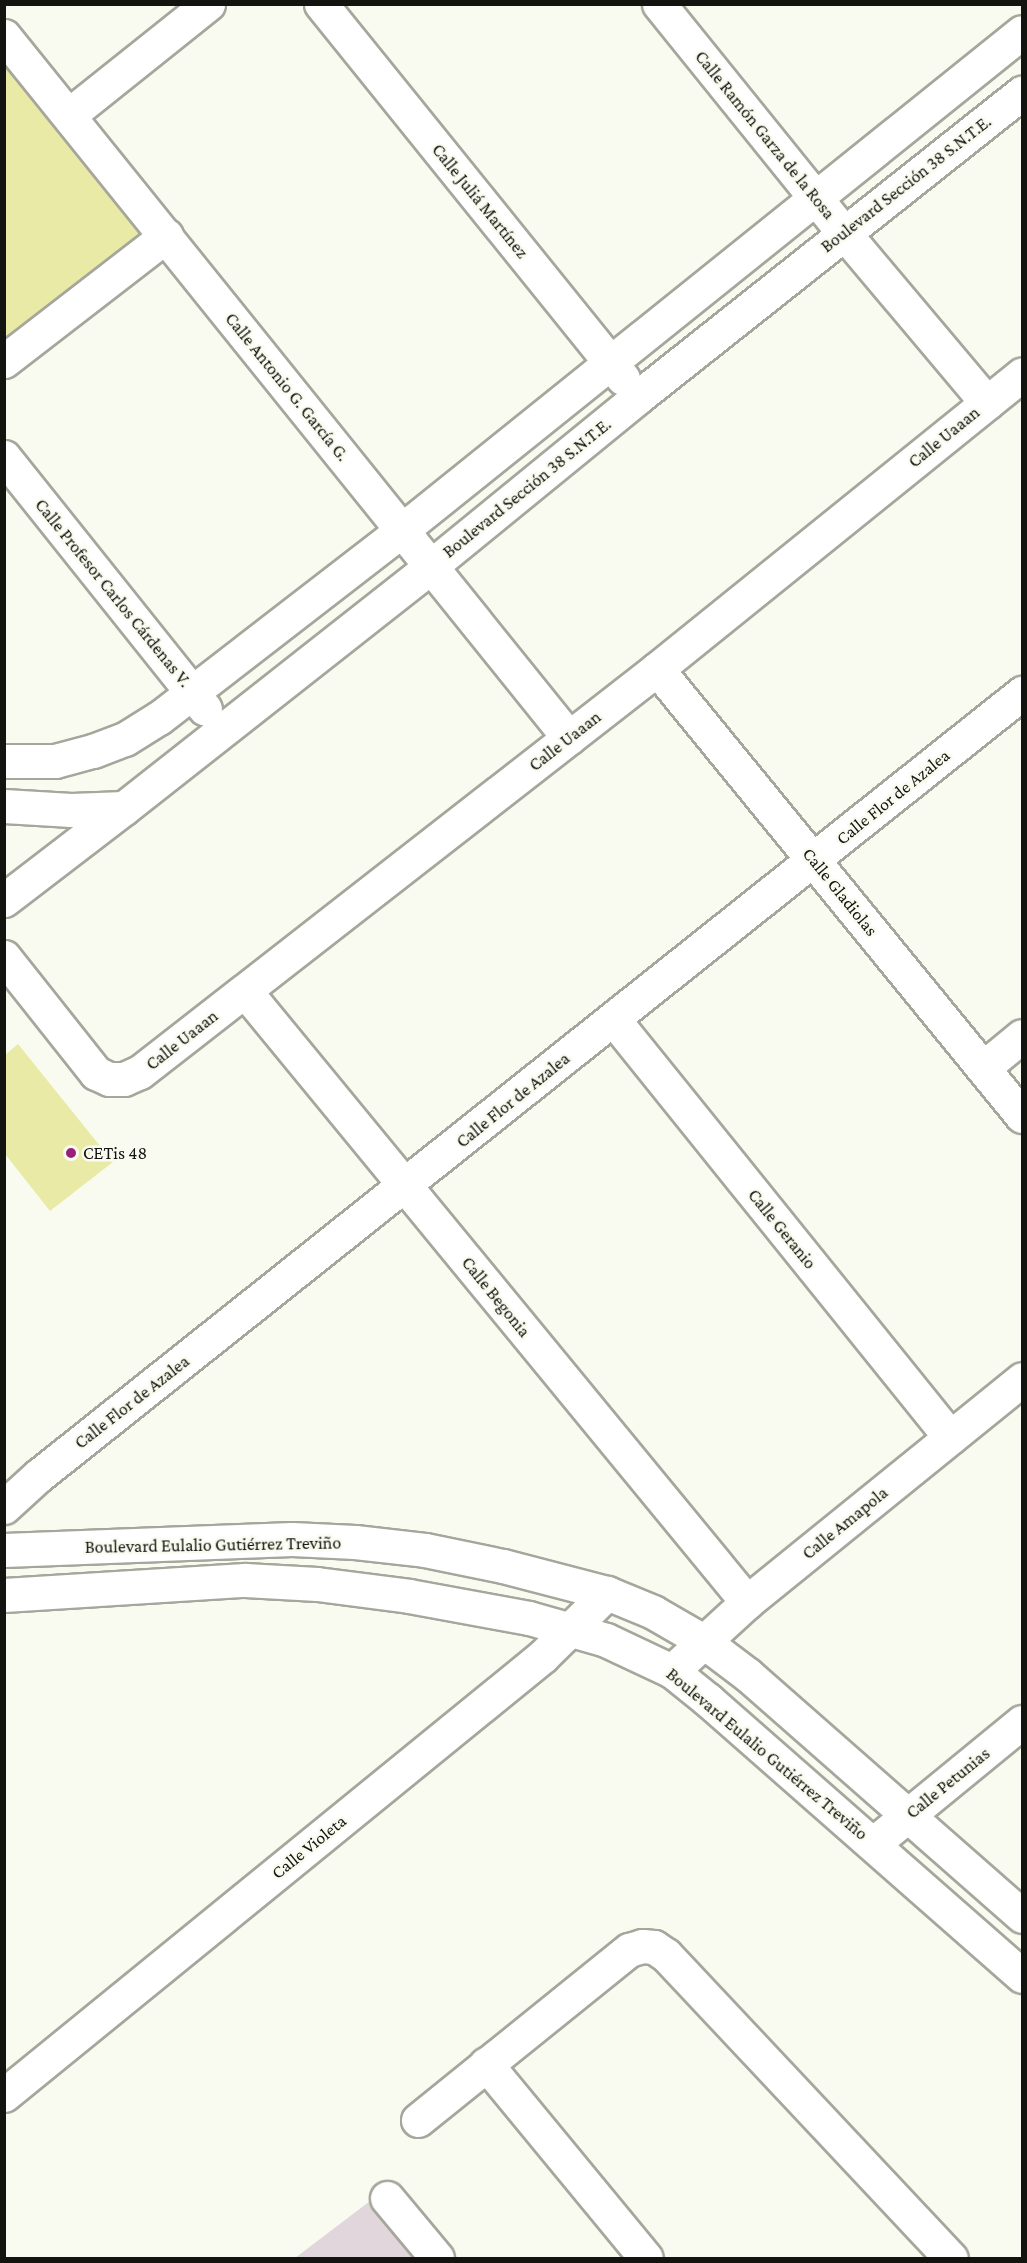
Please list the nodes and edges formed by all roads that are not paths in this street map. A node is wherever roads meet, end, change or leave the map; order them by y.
1 (208, 4) edge
2 (321, 4) edge
3 (659, 4) edge
4 (1023, 32) edge
5 (4, 36) edge
6 (1023, 93) edge
7 (69, 115) junction
8 (816, 197) junction
9 (844, 233) junction
10 (166, 236) junction
11 (4, 361) edge
12 (610, 362) junction
13 (1023, 375) edge
14 (638, 397) junction
15 (987, 403) junction
16 (4, 457) edge
17 (402, 530) junction
18 (431, 566) junction
19 (657, 669) junction
20 (193, 693) junction
21 (1023, 693) edge
22 (221, 730) junction
23 (569, 738) junction
24 (4, 761) edge
25 (4, 806) edge
26 (124, 807) junction
27 (813, 861) junction
28 (4, 900) edge
29 (4, 957) edge
30 (245, 991) junction
31 (614, 1020) junction
32 (1023, 1036) edge
33 (983, 1068) junction
34 (1023, 1116) edge
35 (405, 1186) junction
36 (1023, 1379) edge
37 (950, 1437) junction
38 (4, 1507) edge
39 (4, 1550) edge
40 (607, 1593) junction
41 (4, 1595) edge
42 (747, 1602) junction
43 (573, 1629) junction
44 (704, 1641) junction
45 (672, 1671) junction
46 (1023, 1722) edge
47 (909, 1815) junction
48 (874, 1843) junction
49 (1023, 1916) edge
50 (1023, 1976) edge
51 (486, 2064) junction
52 (4, 2095) edge
53 (418, 2120) dead end
54 (387, 2198) dead end
55 (436, 2259) edge
56 (646, 2259) edge
57 (951, 2259) edge

1 - 7 street
2 - 12 street, Calle Juliá Martínez
3 - 8 street, Calle Ramón Garza de la Rosa
4 - 8 street
5 - 7 street, Calle Antonio G. García G.
6 - 9 street, Boulevard Sección 38 S.N.T.E.
7 - 10 street, Calle Antonio G. García G.
8 - 9 street, Calle Ramón Garza de la Rosa
8 - 12 street
9 - 14 street, Boulevard Sección 38 S.N.T.E.
9 - 15 street, Calle Ramón Garza de la Rosa
10 - 11 street
10 - 17 street, Calle Antonio G. García G.
12 - 14 street, Calle Juliá Martínez
12 - 17 street
13 - 15 street, Calle Uaaan
14 - 18 street, Boulevard Sección 38 S.N.T.E.
15 - 19 street, Calle Uaaan
16 - 20 street, Calle Profesor Carlos Cárdenas V.
17 - 18 street, Calle Antonio G. García G.
17 - 20 street
18 - 22 street, Boulevard Sección 38 S.N.T.E.
18 - 23 street, Calle Antonio G. García G.
19 - 23 street, Calle Uaaan
19 - 27 street, Calle Gladiolas
20 - 22 street, Calle Profesor Carlos Cárdenas V.
20 - 24 street
21 - 27 street, Calle Flor de Azalea
22 - 26 street, Boulevard Sección 38 S.N.T.E.
23 - 30 street, Calle Uaaan
25 - 26 street
26 - 28 street, Boulevard Sección 38 S.N.T.E.
27 - 31 street, Calle Flor de Azalea
27 - 33 street, Calle Gladiolas
29 - 30 street, Calle Uaaan
30 - 35 street, Calle Begonia
31 - 35 street, Calle Flor de Azalea
31 - 37 street, Calle Geranio
32 - 33 street
33 - 34 street, Calle Gladiolas
35 - 38 street, Calle Flor de Azalea
35 - 42 street, Calle Begonia
36 - 37 street, Calle Amapola
37 - 42 street, Calle Amapola
39 - 40 street, Boulevard Eulalio Gutiérrez Treviño
40 - 43 street, Calle Violeta
40 - 44 street, Boulevard Eulalio Gutiérrez Treviño
41 - 43 street, Boulevard Eulalio Gutiérrez Treviño
42 - 44 street, Calle Amapola
43 - 45 street, Boulevard Eulalio Gutiérrez Treviño
43 - 52 street, Calle Violeta
44 - 45 street, Calle Amapola
44 - 47 street, Boulevard Eulalio Gutiérrez Treviño
45 - 48 street, Boulevard Eulalio Gutiérrez Treviño
46 - 47 street, Calle Petunias
47 - 48 street, Calle Petunias
47 - 49 street, Boulevard Eulalio Gutiérrez Treviño
48 - 50 street, Boulevard Eulalio Gutiérrez Treviño
51 - 53 street
51 - 56 street
51 - 57 street
54 - 55 street

